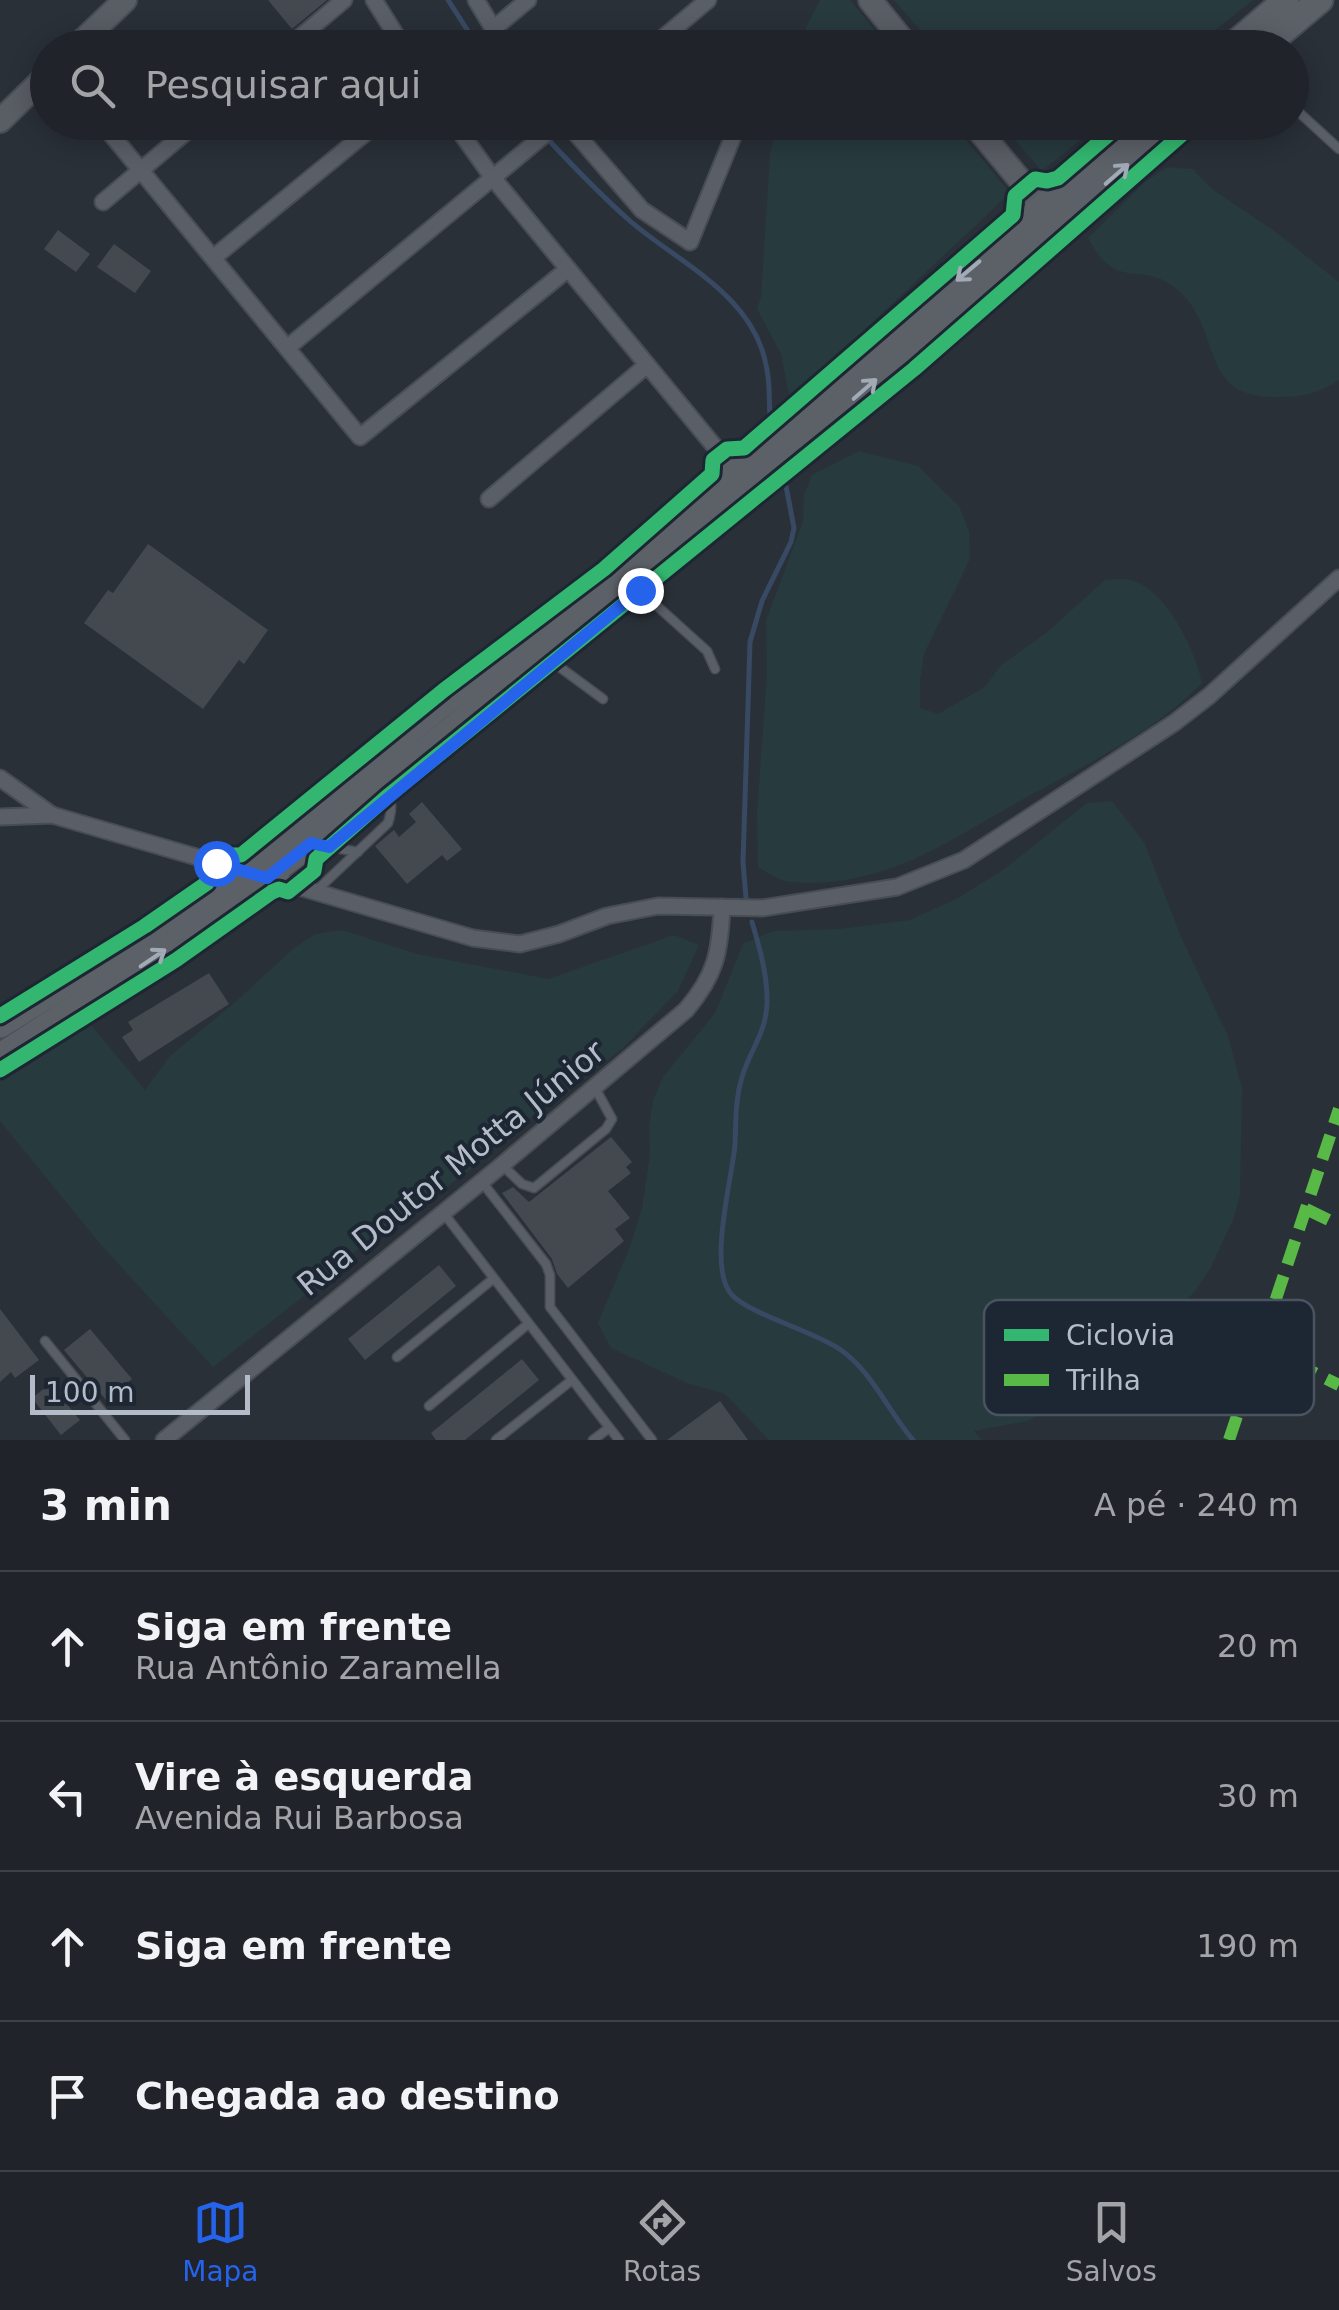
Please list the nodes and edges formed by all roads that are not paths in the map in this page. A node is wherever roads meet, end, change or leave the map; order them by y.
1 (125, 0) edge
2 (344, 0) edge
3 (374, 0) edge
4 (476, 0) edge
5 (528, 0) edge
6 (708, 0) edge
7 (870, 0) edge
8 (1286, 0) edge
9 (1320, 0) edge
10 (493, 29) joint
11 (94, 30) edge
12 (309, 30) edge
13 (393, 30) edge
14 (672, 30) edge
15 (894, 30) edge
16 (1251, 30) edge
17 (1284, 30) edge
18 (30, 91) edge
19 (0, 120) edge
20 (1309, 122) edge
21 (115, 140) edge
22 (177, 140) edge
23 (356, 140) edge
24 (466, 140) edge
25 (540, 140) edge
26 (575, 140) edge
27 (732, 140) edge
28 (987, 140) edge
29 (1124, 140) edge
30 (1152, 140) edge
31 (1339, 149) edge
32 (140, 171) junction
33 (493, 178) junction
34 (102, 202) dead end
35 (1050, 216) junction
36 (213, 258) junction
37 (568, 269) junction
38 (286, 348) junction
39 (648, 365) junction
40 (763, 461) junction
41 (734, 470) junction
42 (489, 498) dead end
43 (1339, 578) edge
44 (631, 582) junction
45 (542, 654) junction
46 (715, 669) dead end
47 (603, 699) dead end
48 (0, 778) edge
49 (383, 782) junction
50 (52, 815) junction
51 (0, 817) edge
52 (311, 843) junction
53 (358, 852) junction
54 (239, 870) junction
55 (267, 878) junction
56 (315, 892) junction
57 (722, 907) junction
58 (0, 1025) edge
59 (0, 1056) edge
60 (594, 1086) junction
61 (502, 1164) junction
62 (481, 1179) junction
63 (442, 1211) junction
64 (493, 1279) junction
65 (528, 1324) junction
66 (45, 1341) dead end
67 (397, 1357) dead end
68 (572, 1380) junction
69 (428, 1406) dead end
70 (609, 1428) junction
71 (125, 1440) edge
72 (164, 1440) edge
73 (496, 1440) edge
74 (593, 1440) edge
75 (618, 1440) edge
76 (652, 1440) edge

1 - 11 main road
2 - 12 street
3 - 13 street
4 - 10 street
5 - 10 street
6 - 14 street
7 - 15 main road
8 - 16 main road
9 - 17 main road
18 - 19 main road
20 - 31 lane
21 - 32 street
22 - 32 street
23 - 36 street
24 - 33 street
25 - 33 street
26 - 27 street
28 - 35 main road
29 - 35 main road
35 -> 30 main road
32 - 34 street
32 - 36 street
33 - 37 street
33 - 38 street
35 - 40 main road
36 - 38 street
37 - 38 street
37 - 39 street
39 - 41 street
39 - 42 street
40 - 41 main road
40 - 44 main road
41 - 54 main road
43 - 57 street
44 - 45 main road
44 - 46 lane
45 - 47 lane
45 - 49 main road
48 - 50 street
49 - 52 main road
49 - 53 lane
50 - 51 street
50 - 54 street
52 - 53 lane
52 - 55 main road
53 - 56 lane
54 - 55 street
54 - 58 main road
55 - 56 street
59 -> 55 main road
56 - 57 street
57 - 60 street, Rua Doutor Motta Júnior
60 - 61 street, Rua Doutor Motta Júnior
60 - 61 lane
61 - 62 street, Rua Doutor Motta Júnior
62 - 63 street, Rua Doutor Motta Júnior
62 - 76 lane
63 - 64 lane
63 - 72 street, Rua Doutor Motta Júnior
64 - 65 lane
64 - 67 lane
65 - 68 lane
65 - 69 lane
66 - 71 lane
68 - 70 lane
68 - 73 lane
70 - 74 lane
70 - 75 lane

